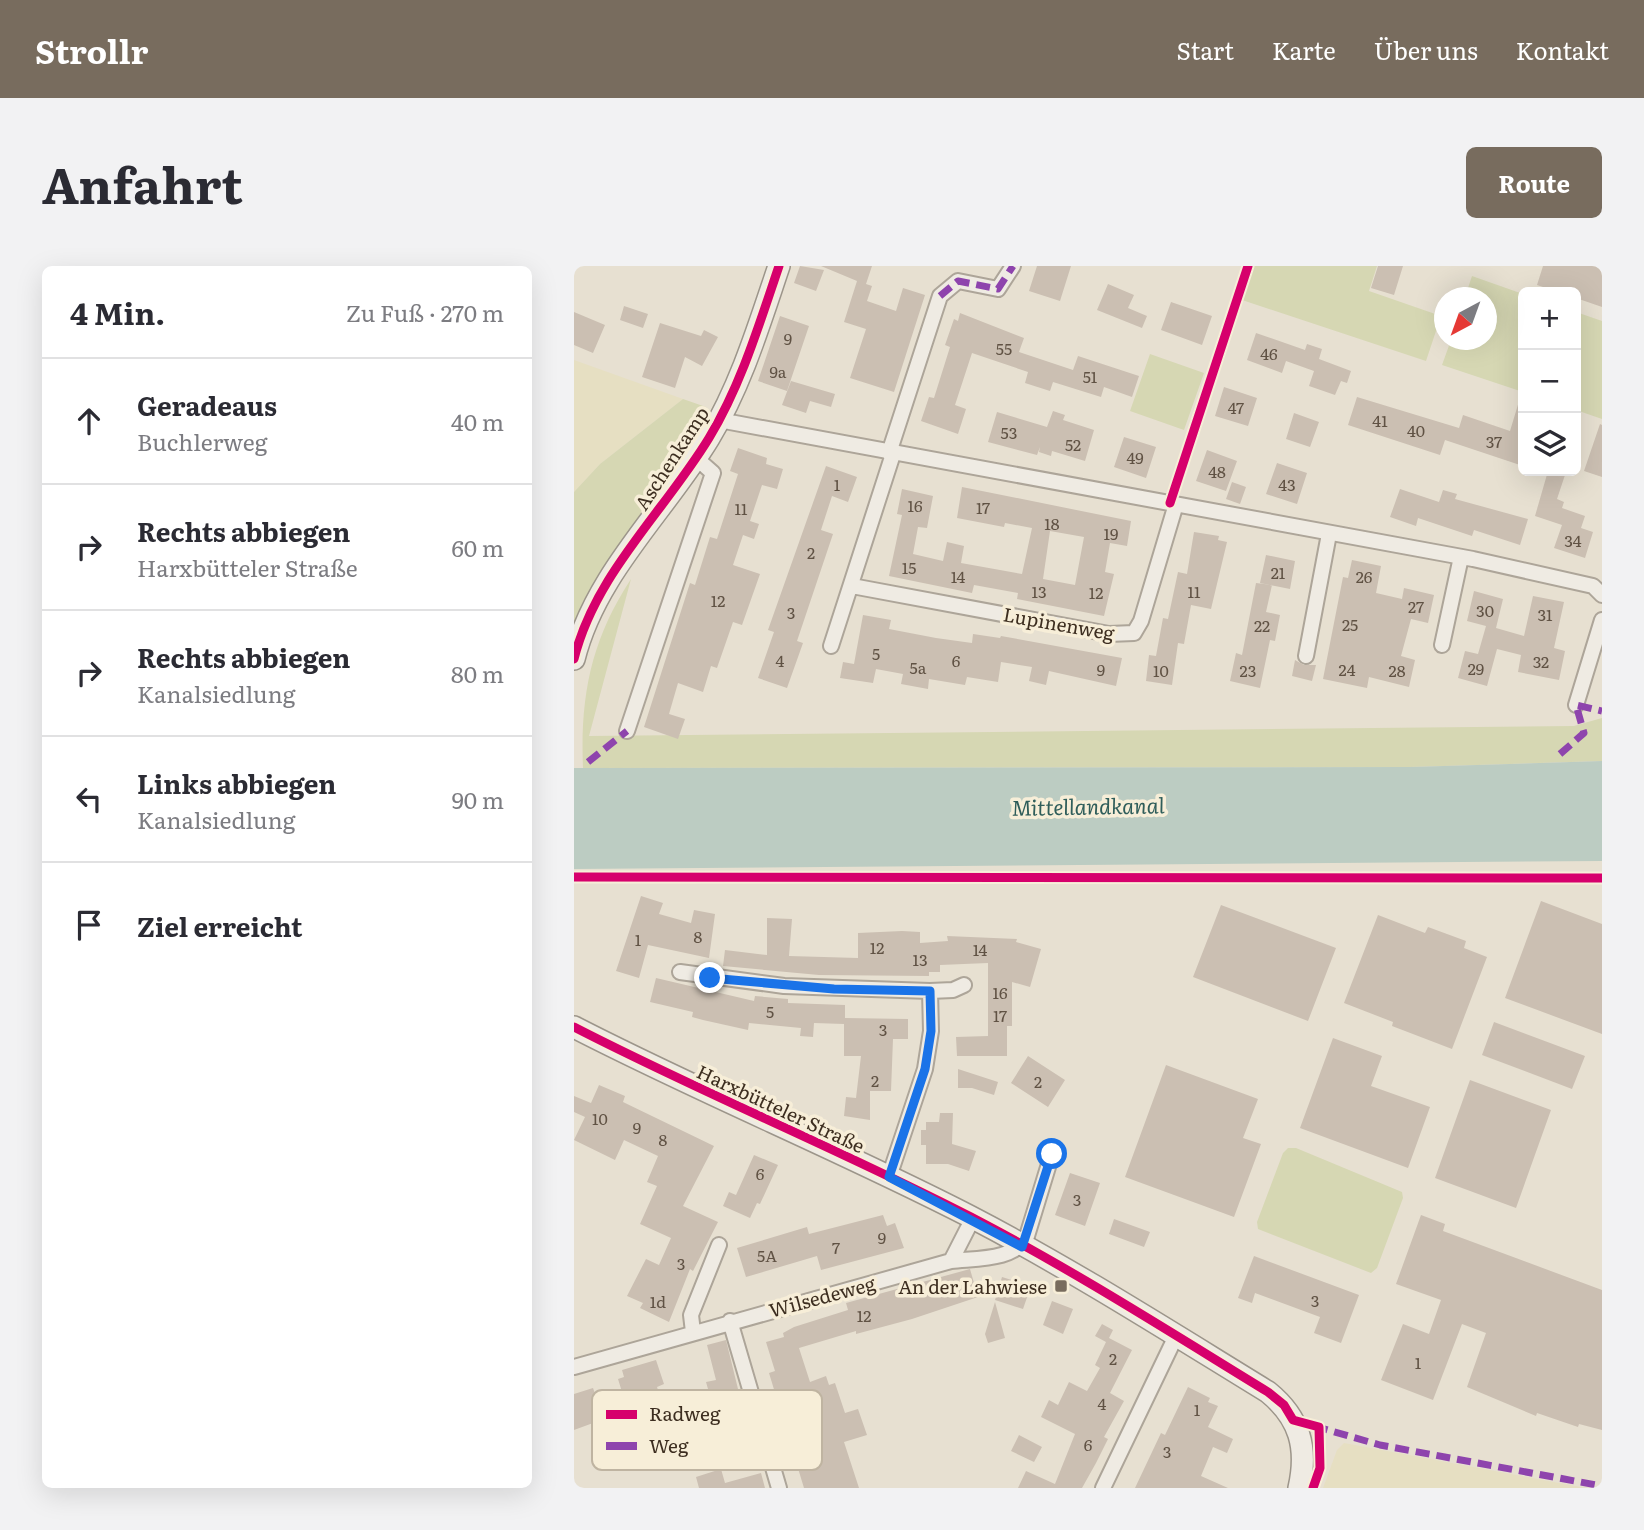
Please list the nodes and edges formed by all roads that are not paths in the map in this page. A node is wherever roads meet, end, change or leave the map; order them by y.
1 (779, 266) edge
2 (1013, 266) edge
3 (719, 420) junction
4 (891, 453) junction
5 (696, 458) junction
6 (1176, 504) junction
7 (1329, 534) junction
8 (1461, 557) junction
9 (852, 586) junction
10 (1602, 594) edge
11 (1602, 620) edge
12 (1441, 645) dead end
13 (831, 646) dead end
14 (1306, 656) dead end
15 (574, 659) edge
16 (1576, 705) dead end
17 (627, 731) dead end
18 (680, 972) dead end
19 (964, 985) dead end
20 (930, 991) junction
21 (574, 1027) edge
22 (1052, 1154) dead end
23 (889, 1177) junction
24 (973, 1218) junction
25 (719, 1245) dead end
26 (1022, 1247) junction
27 (951, 1261) junction
28 (730, 1321) junction
29 (693, 1332) junction
30 (1176, 1336) junction
31 (574, 1367) edge
32 (750, 1390) edge
33 (774, 1470) edge
34 (779, 1488) edge
35 (1103, 1488) edge
36 (1299, 1488) edge

1 - 3 street, Aschenkamp
2 - 4 street
3 - 4 street
3 - 5 street, Aschenkamp
4 - 6 street
4 - 9 street
5 - 15 street, Aschenkamp
5 - 17 street, Aschenkamp
6 - 7 street
6 - 9 street, Lupinenweg
7 - 8 street
7 - 14 street
8 - 10 street
8 - 12 street
9 - 13 street
11 - 16 street
18 - 20 street
19 - 20 street
20 - 23 street
21 - 23 street, Harxbütteler Straße
22 - 26 street
23 - 24 street, Harxbütteler Straße
24 - 26 street, Harxbütteler Straße
24 - 27 street
25 - 29 street
26 - 27 street, Wilsedeweg
26 - 30 street, Harxbütteler Straße
27 - 28 street, Wilsedeweg
28 - 29 street, Wilsedeweg
28 - 32 street
29 - 31 street, Wilsedeweg
30 - 35 street
30 - 36 street, Harxbütteler Straße
33 - 34 street

